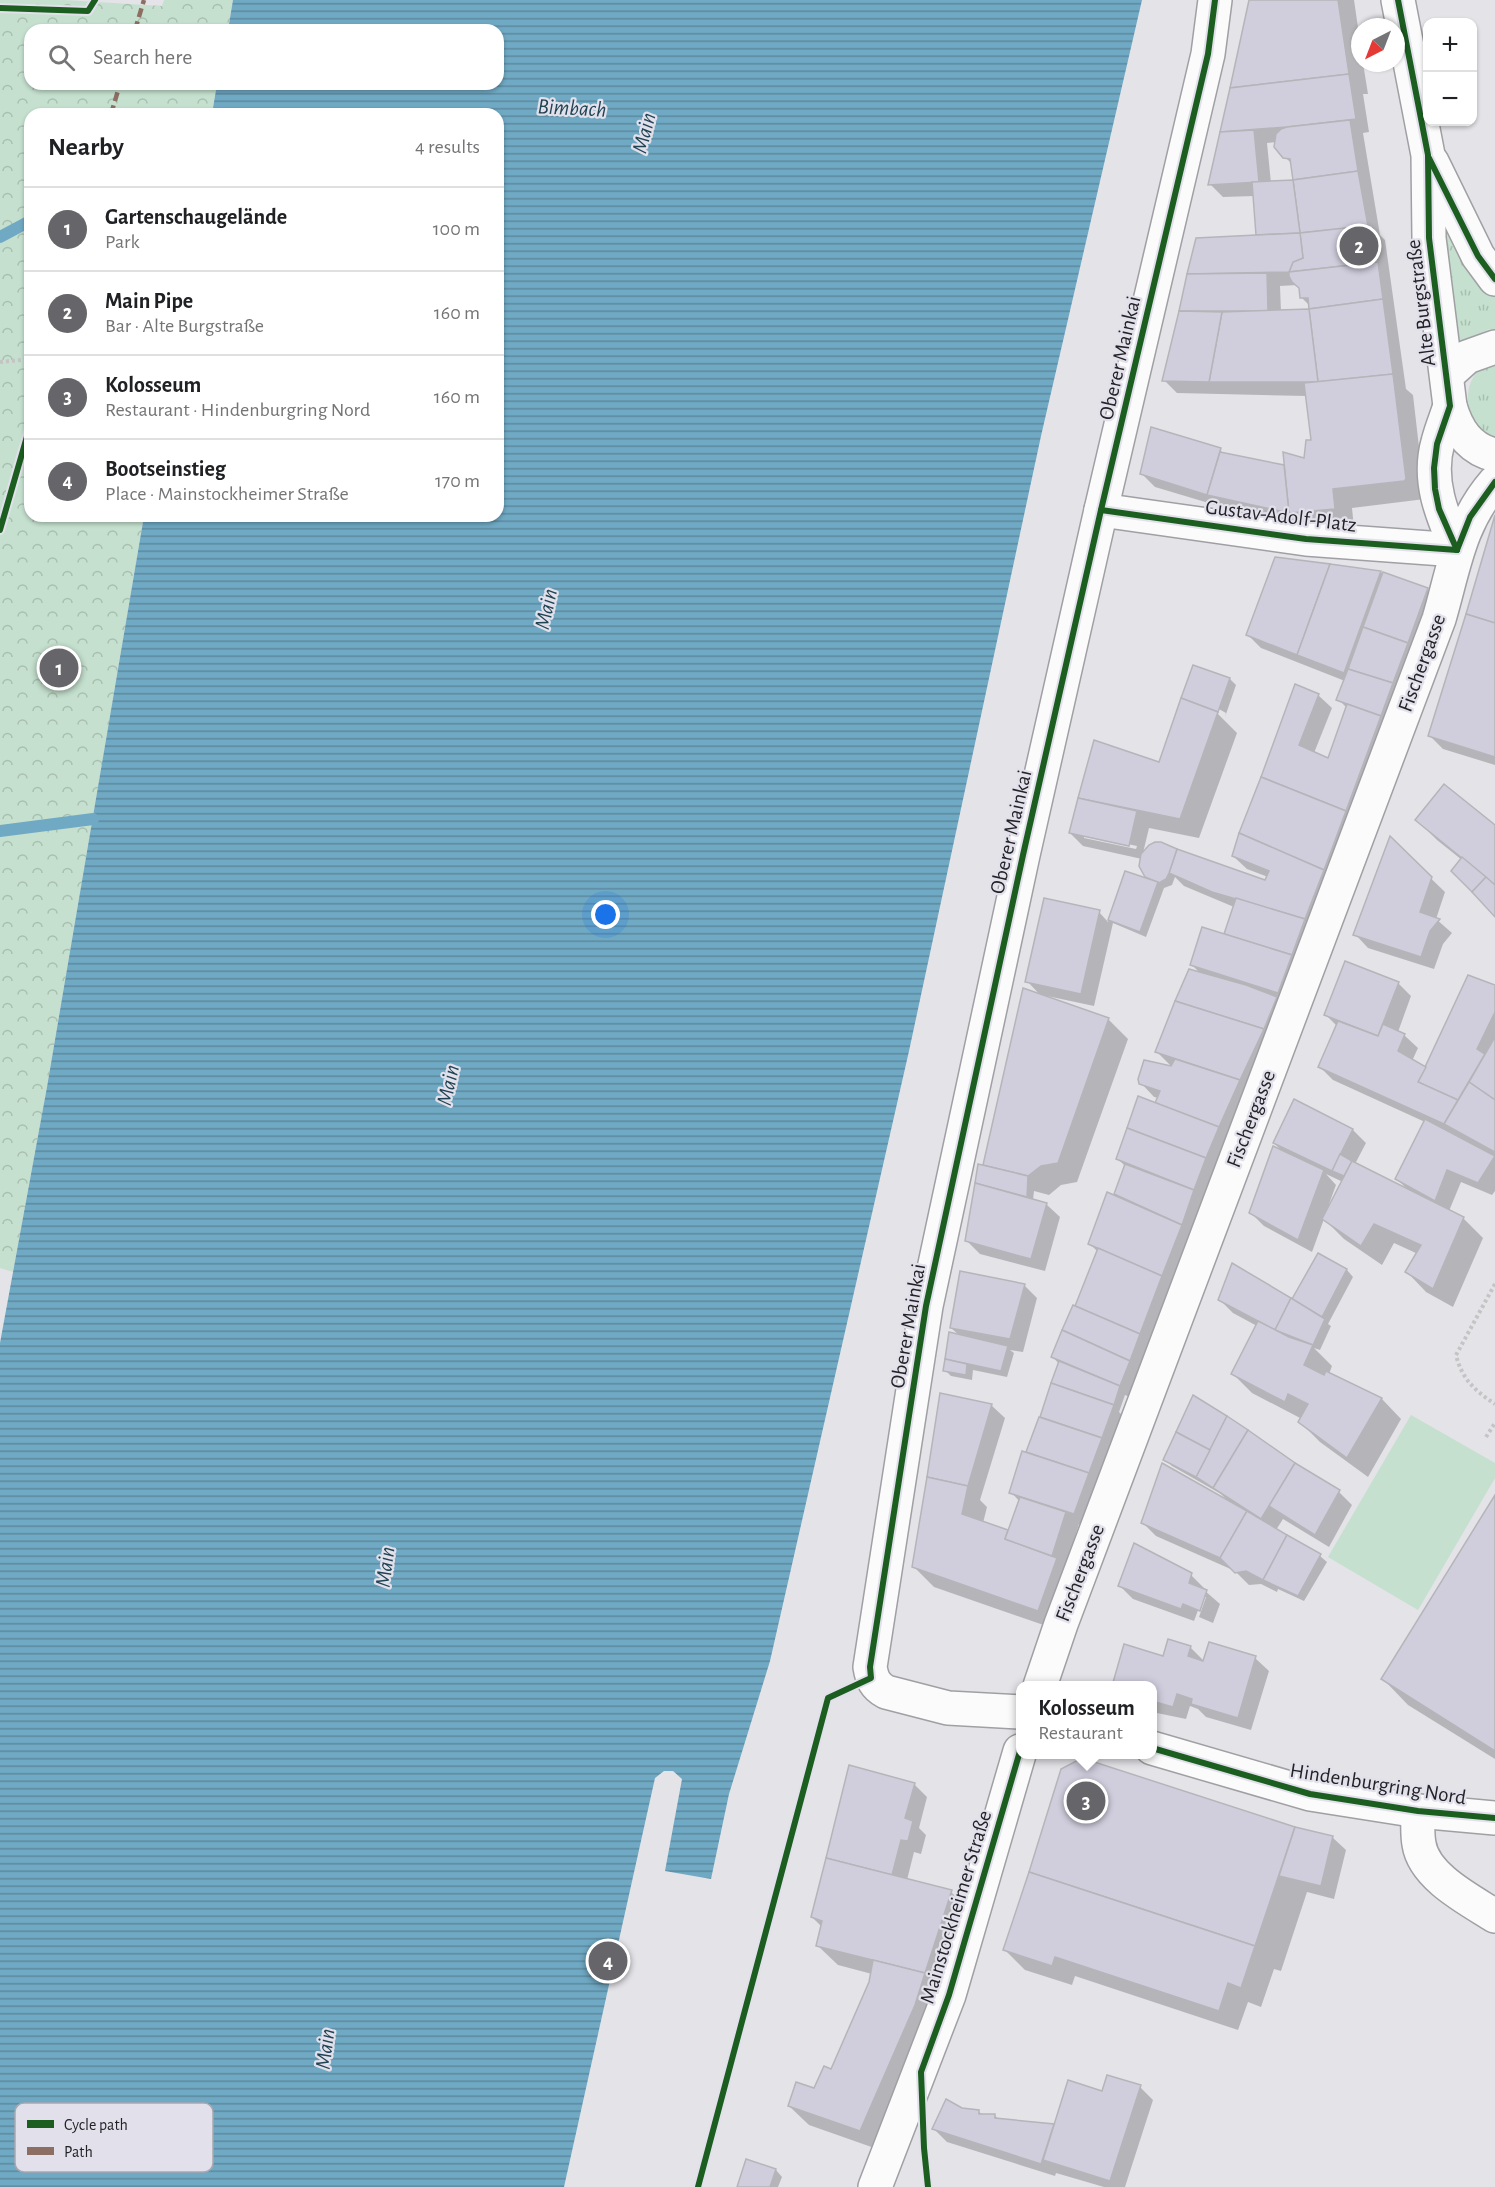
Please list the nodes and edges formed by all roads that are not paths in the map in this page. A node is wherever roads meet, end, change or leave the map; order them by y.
1 (1215, 0) edge
2 (1398, 0) edge
3 (1428, 155) junction
4 (1495, 279) edge
5 (1495, 346) edge
6 (1448, 391) junction
7 (1495, 455) edge
8 (1495, 482) edge
9 (1101, 510) junction
10 (1457, 550) junction
11 (1042, 1681) edge
12 (1016, 1712) edge
13 (1157, 1749) edge
14 (1018, 1759) edge
15 (1418, 1811) junction
16 (1495, 1818) edge
17 (1495, 1916) edge
18 (875, 2187) edge

1 - 9 street, Oberer Mainkai
2 - 3 street, Alte Burgstraße
3 - 4 street, Alte Burgstraße
3 - 6 street, Alte Burgstraße
5 - 6 street
6 - 7 street
6 - 10 street
8 - 10 street
9 - 10 street, Gustav-Adolf-Platz
9 - 12 street, Oberer Mainkai
10 - 11 street, Fischergasse
13 - 15 street, Hindenburgring Nord
14 - 18 street, Mainstockheimer Straße
15 - 16 street, Hindenburgring Nord
15 - 17 street

